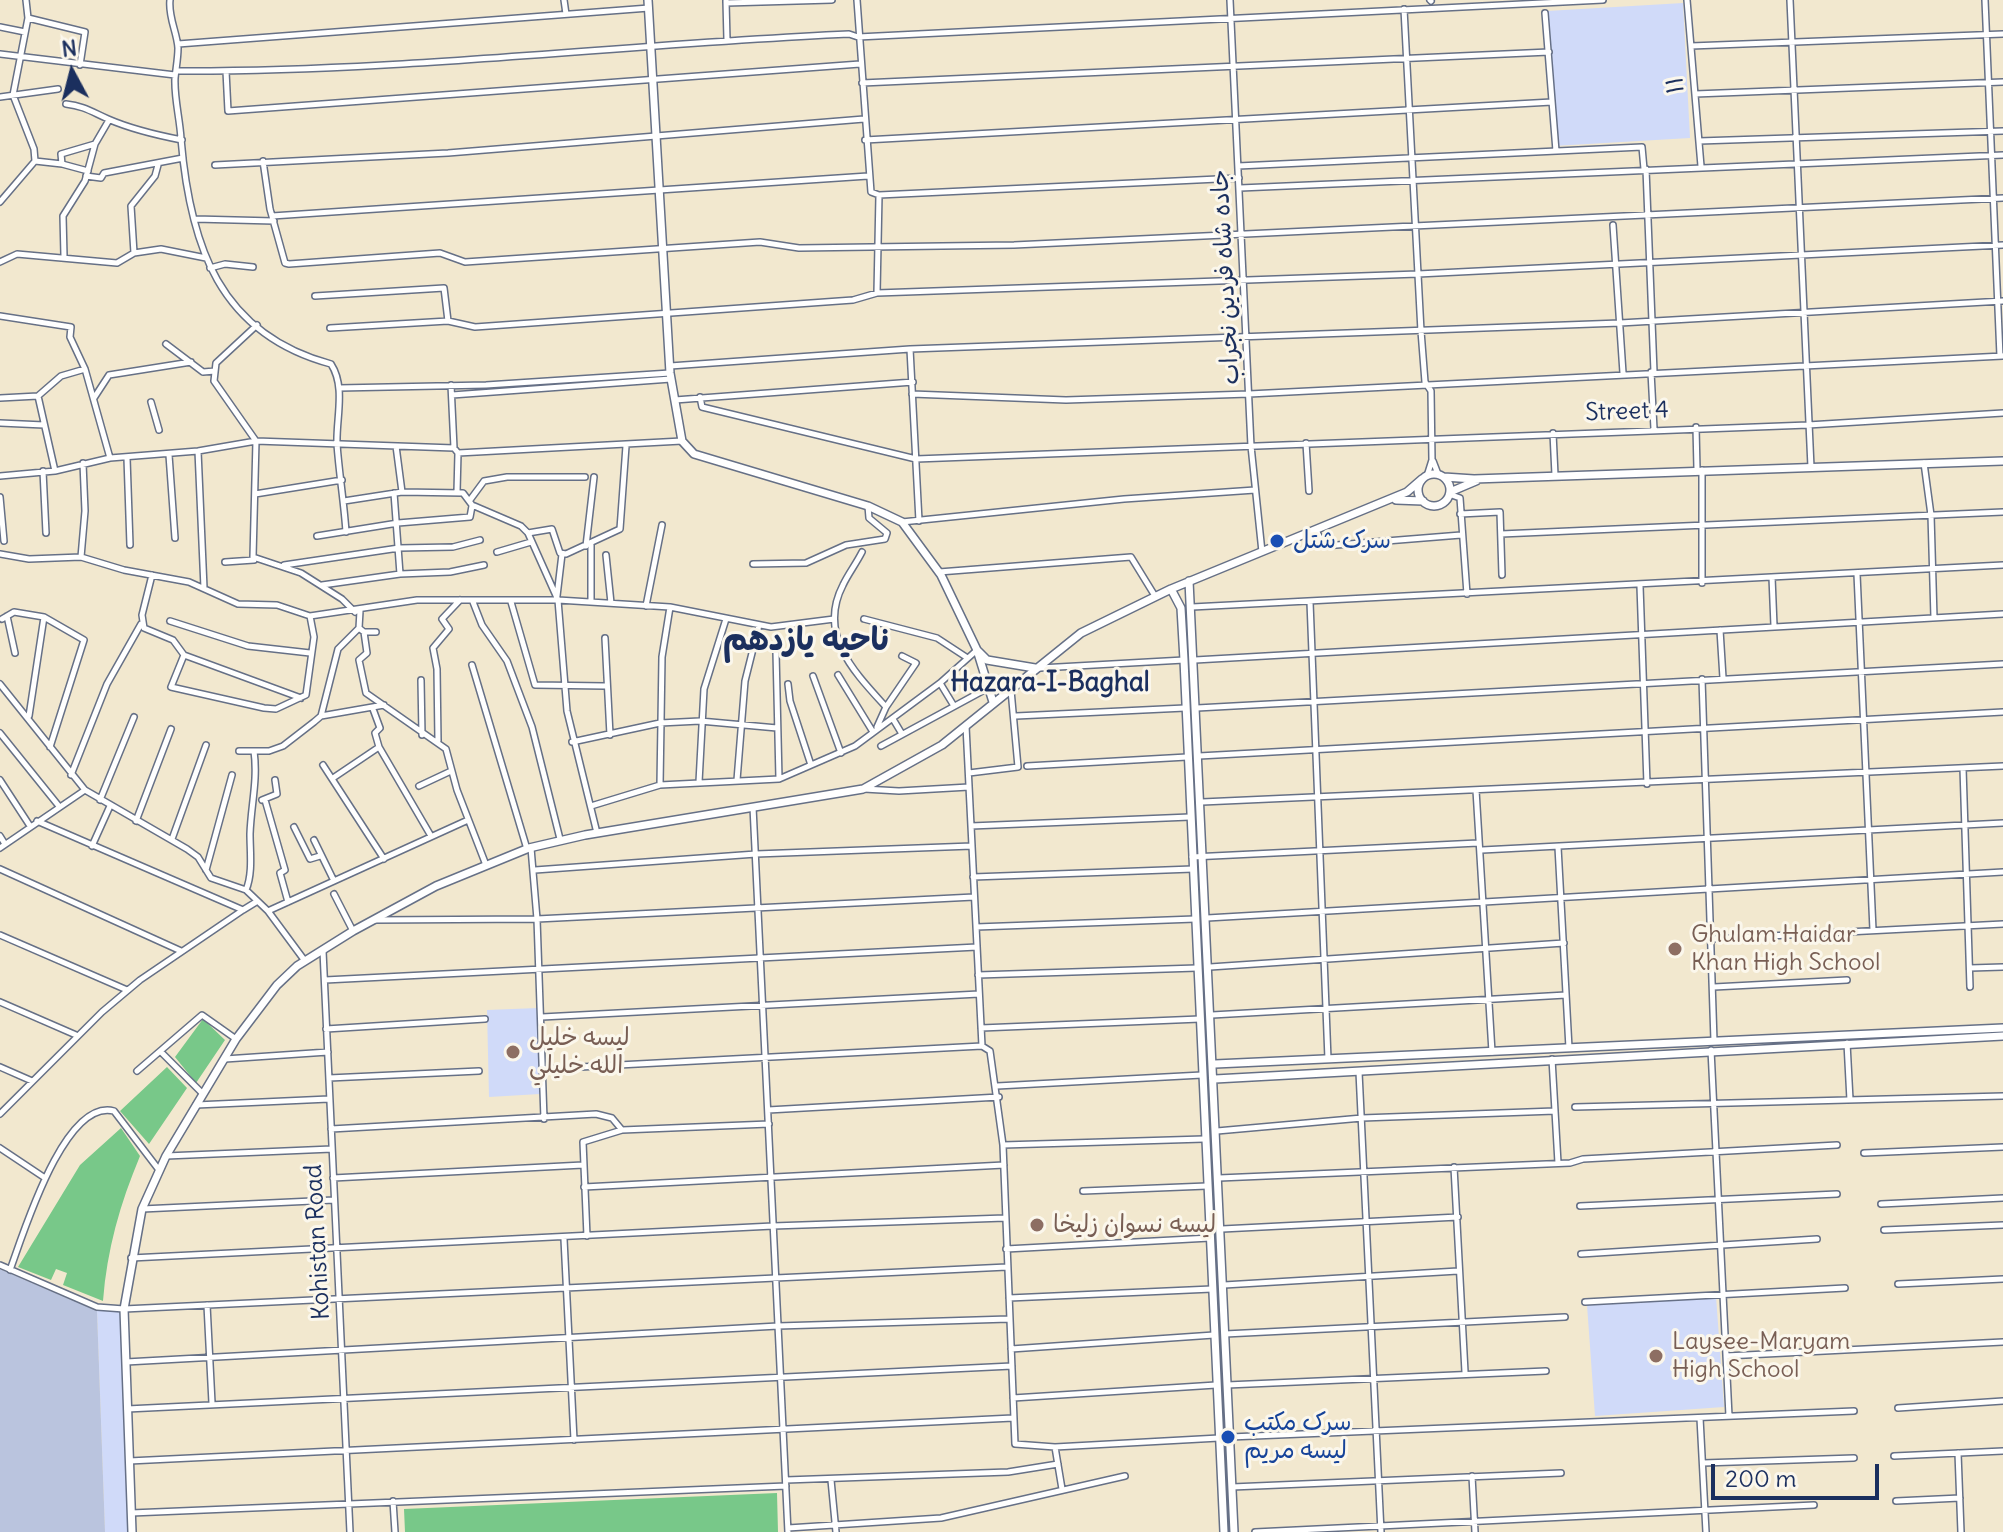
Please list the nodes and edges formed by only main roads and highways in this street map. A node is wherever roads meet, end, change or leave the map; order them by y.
1 (649, 4) edge
2 (2002, 462) edge
3 (1441, 476) junction
4 (1424, 477) junction
5 (1490, 478) junction
6 (1450, 493) junction
7 (1423, 501) junction
8 (1375, 506) junction
9 (1189, 581) junction
10 (1171, 589) junction
11 (977, 650) junction
12 (1035, 668) junction
13 (993, 702) junction
14 (2003, 1028) edge
15 (2003, 1036) edge
16 (1657, 1048) junction
17 (1215, 1064) junction
18 (1215, 1079) junction
19 (1230, 1422) junction
20 (1218, 1423) junction
21 (1220, 1455) junction
22 (1231, 1455) junction
23 (132, 1532) edge
24 (1224, 1532) edge
25 (1234, 1532) edge

1 - 11 main road
2 - 5 main road
3 - 4 main road
3 - 5 main road
3 - 6 main road
4 - 7 main road
4 - 8 main road
5 - 6 main road
6 - 7 main road
7 - 8 main road
8 - 9 main road
9 - 10 main road
9 - 17 main road
10 - 12 main road
10 - 20 main road
11 - 12 main road
11 - 13 main road
12 - 13 main road
13 - 23 main road
14 - 16 main road
15 - 16 main road
16 - 17 main road
16 - 18 main road
17 - 18 main road
18 - 19 main road
19 - 20 main road
19 - 22 main road
20 - 21 main road
21 - 22 main road
21 - 24 main road
22 - 25 main road

